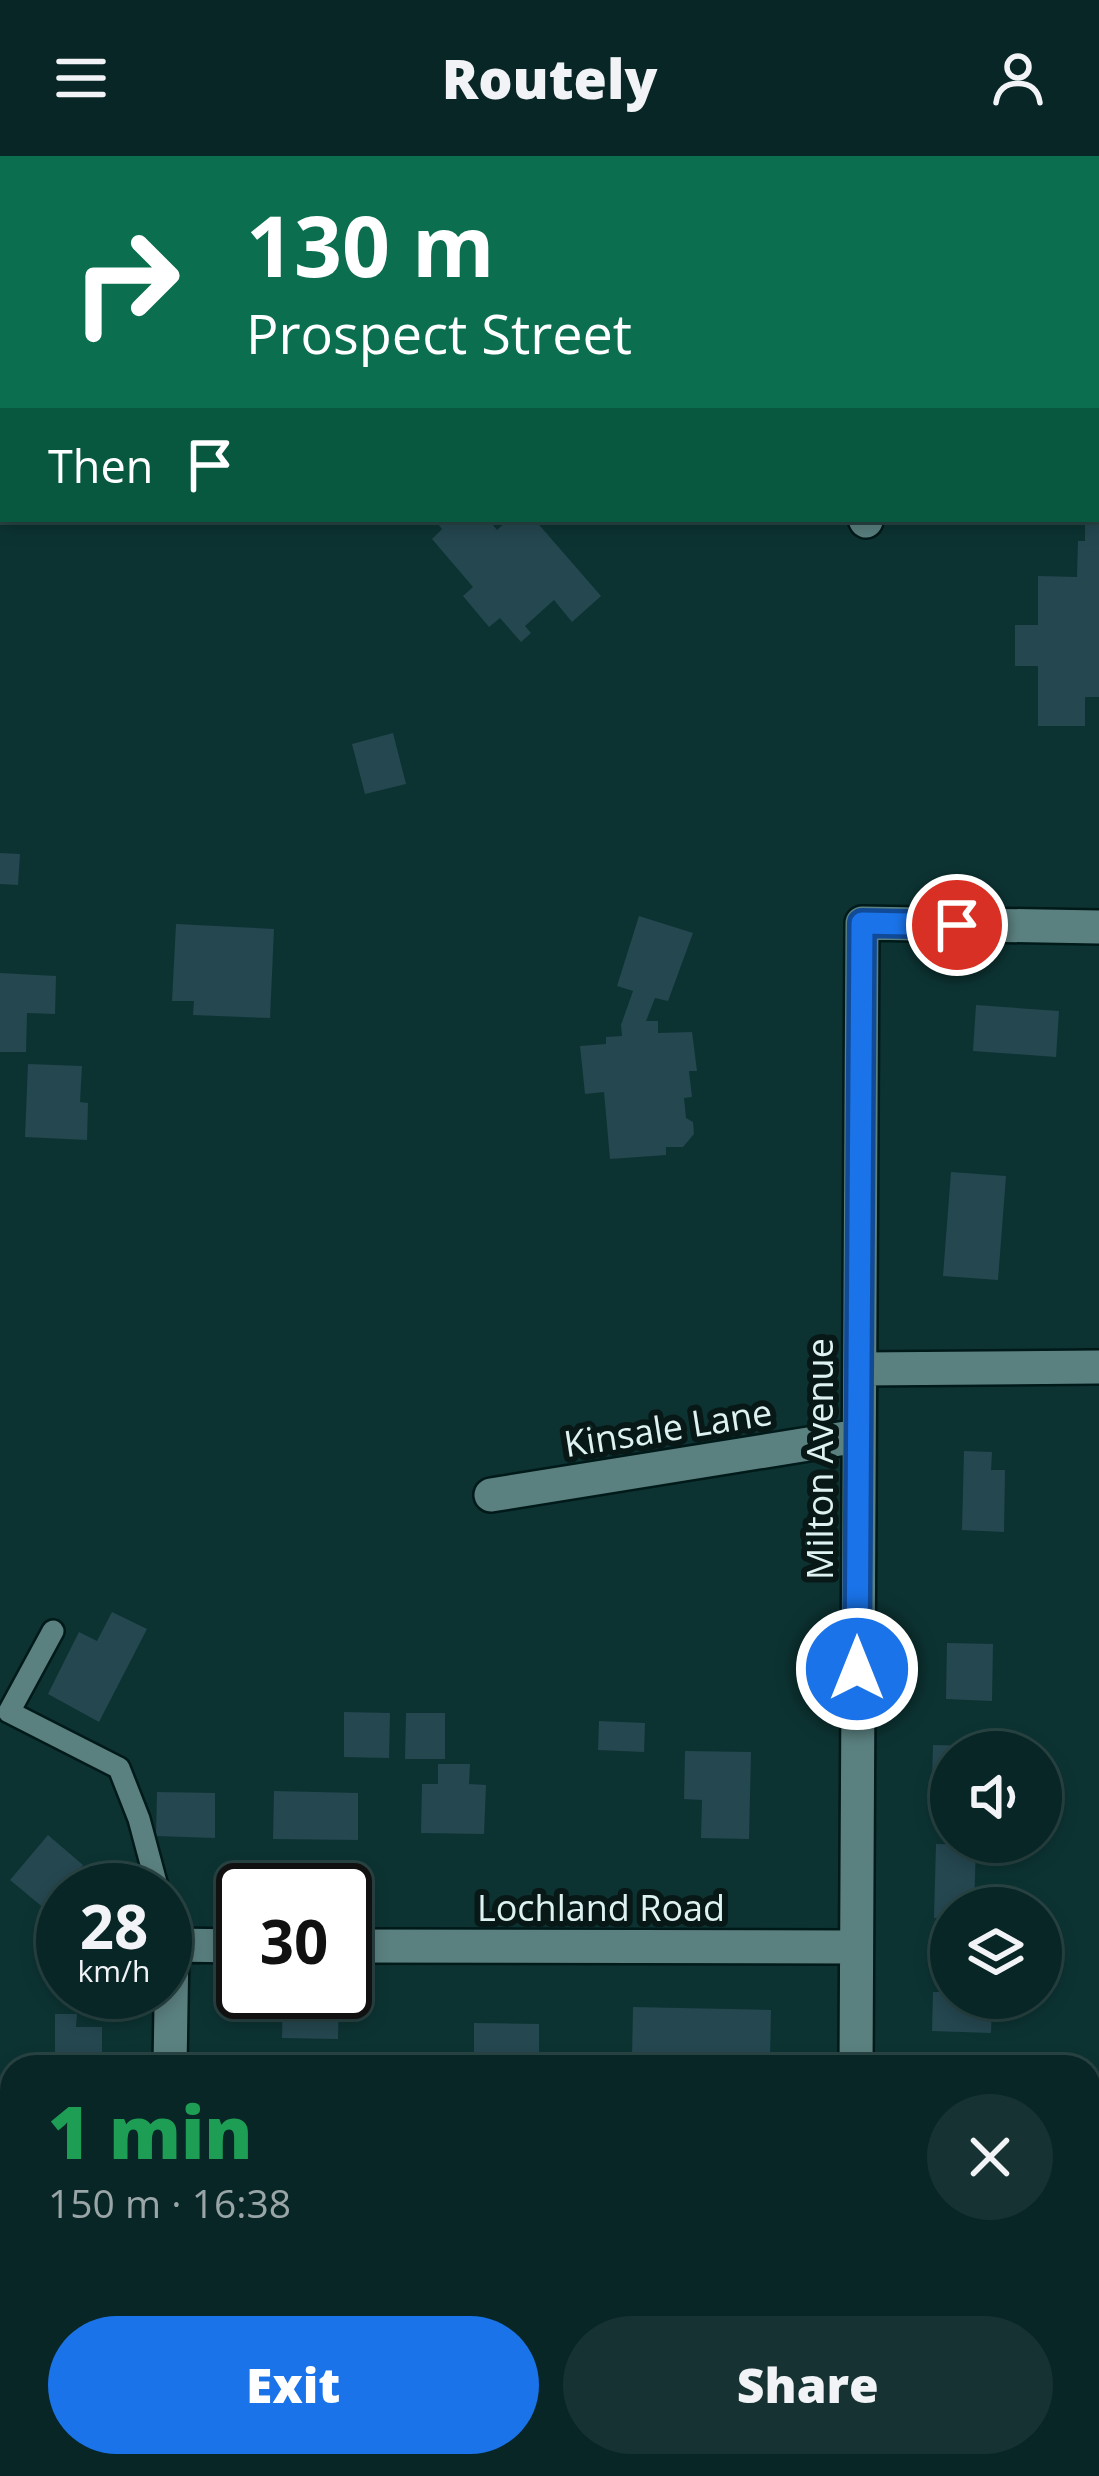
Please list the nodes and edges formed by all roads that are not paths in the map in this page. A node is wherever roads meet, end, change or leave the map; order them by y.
1 (1099, 927) edge
2 (1099, 1367) edge
3 (860, 1370) junction
4 (858, 1436) junction
5 (490, 1495) dead end
6 (53, 1631) dead end
7 (151, 1863) edge
8 (372, 1946) edge
9 (856, 1947) junction
10 (170, 2019) edge
11 (170, 2055) edge
12 (856, 2055) edge

1 - 3 street, Milton Avenue
2 - 3 street
3 - 4 street, Milton Avenue
4 - 5 street, Kinsale Lane
4 - 9 street, Milton Avenue
6 - 7 lane
8 - 9 street, Lochland Road
9 - 12 street, Milton Avenue
10 - 11 street

